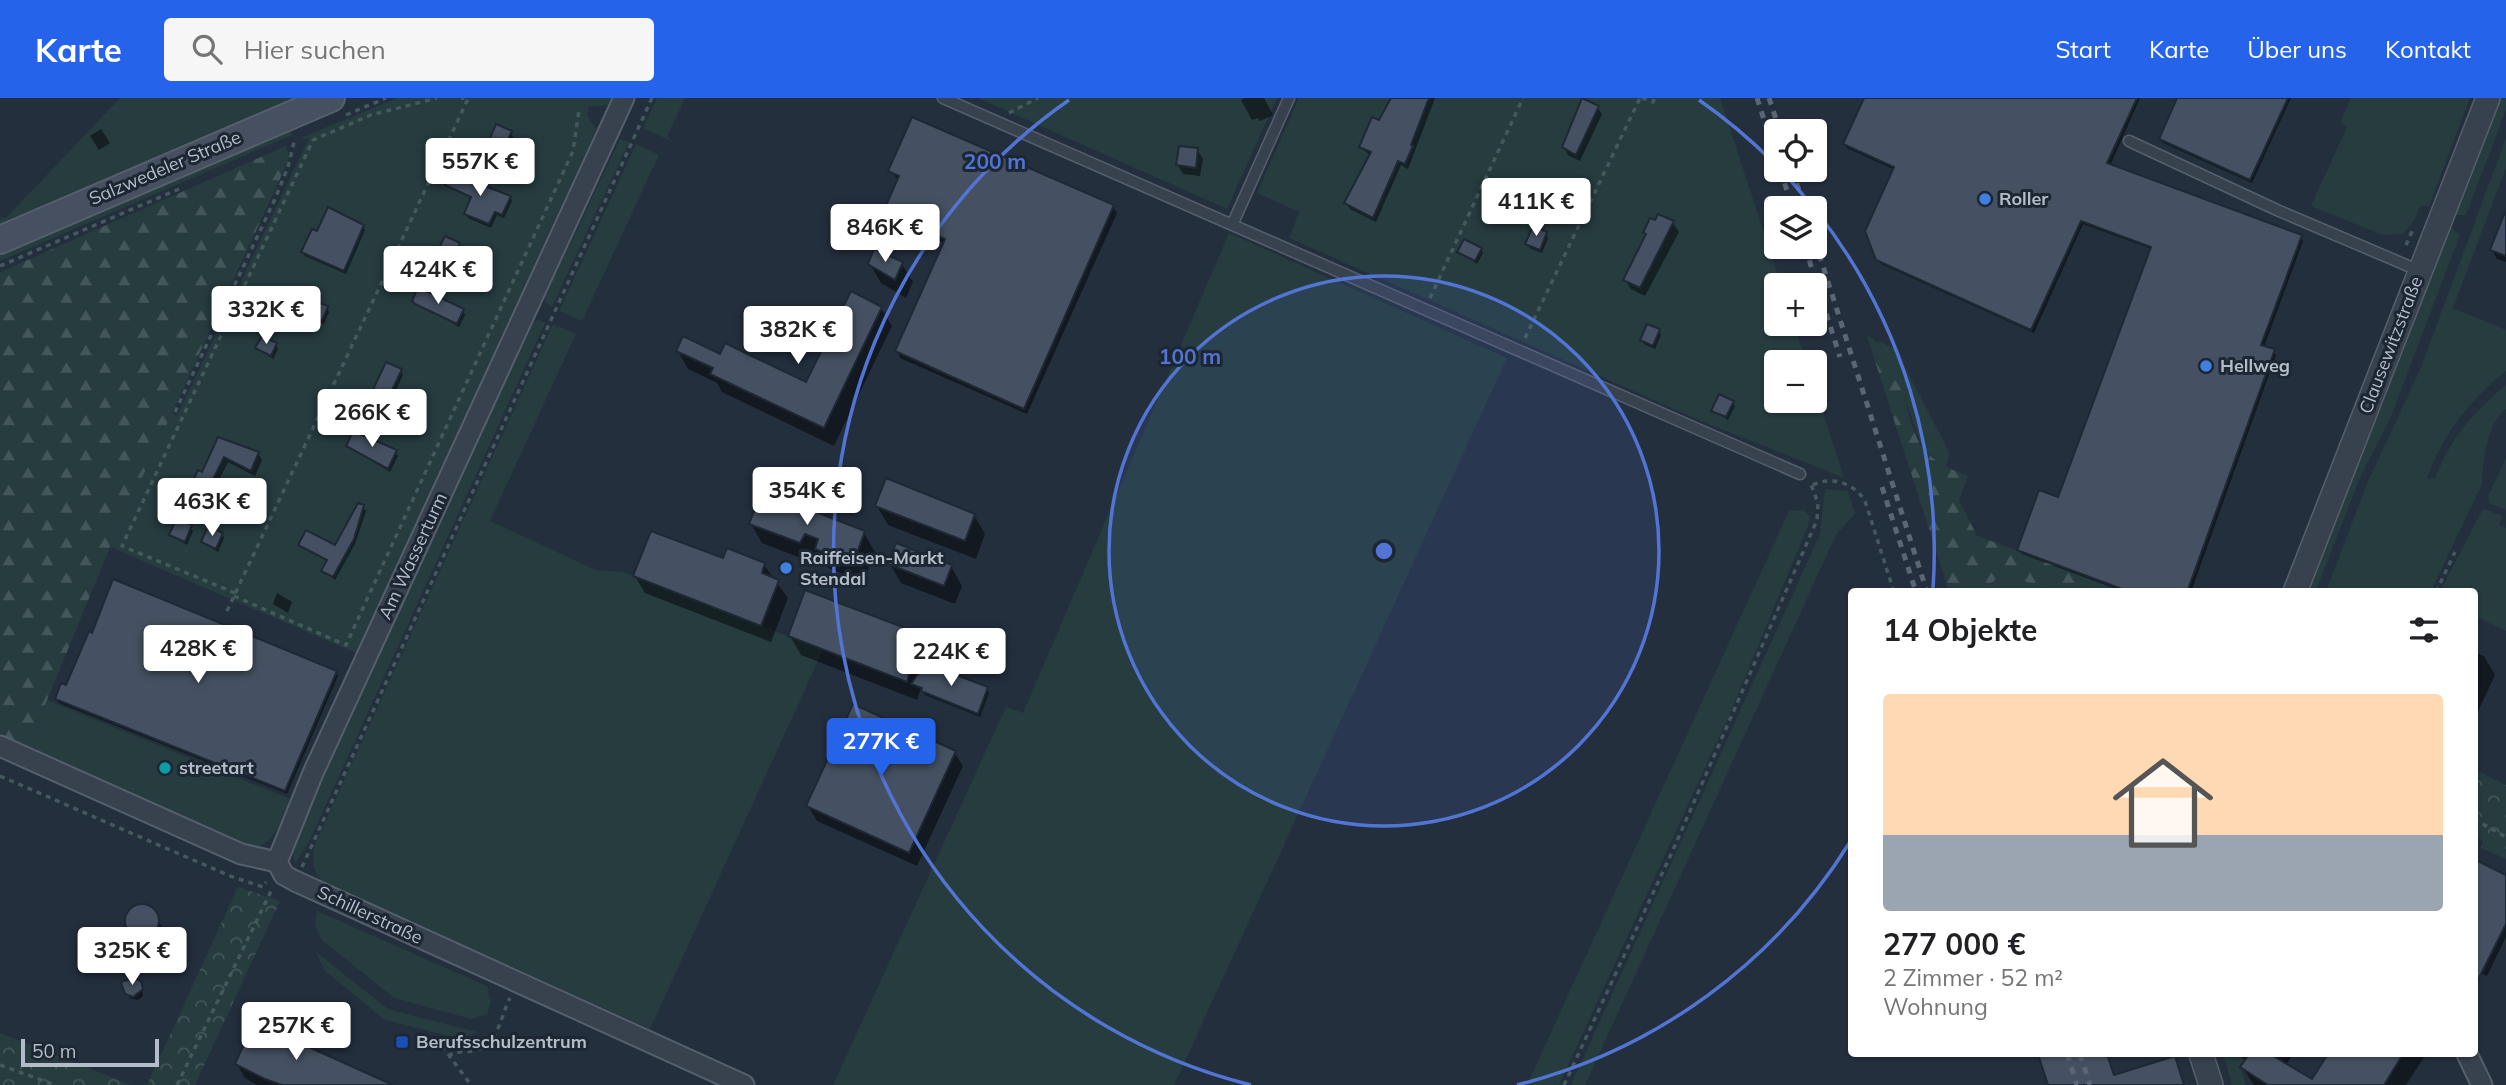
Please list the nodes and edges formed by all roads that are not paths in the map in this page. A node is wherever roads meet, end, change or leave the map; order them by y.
1 (331, 98) edge
2 (624, 98) edge
3 (943, 98) edge
4 (1289, 98) edge
5 (2488, 98) edge
6 (2129, 141) dead end
7 (1233, 223) junction
8 (0, 240) edge
9 (2420, 271) junction
10 (1800, 474) road end
11 (2297, 588) edge
12 (0, 746) edge
13 (286, 873) junction
14 (2202, 1057) edge
15 (2468, 1057) edge
16 (744, 1085) edge
17 (2211, 1085) edge
18 (2482, 1085) edge

1 - 8 main road, Salzwedeler Straße
2 - 13 street, Am Wasserturm
3 - 7 lane
4 - 7 lane
5 - 9 street, Clausewitzstraße
6 - 9 lane
7 - 10 lane
9 - 11 street, Clausewitzstraße
12 - 13 street, Schillerstraße
13 - 16 street, Schillerstraße
14 - 17 street
15 - 18 street

